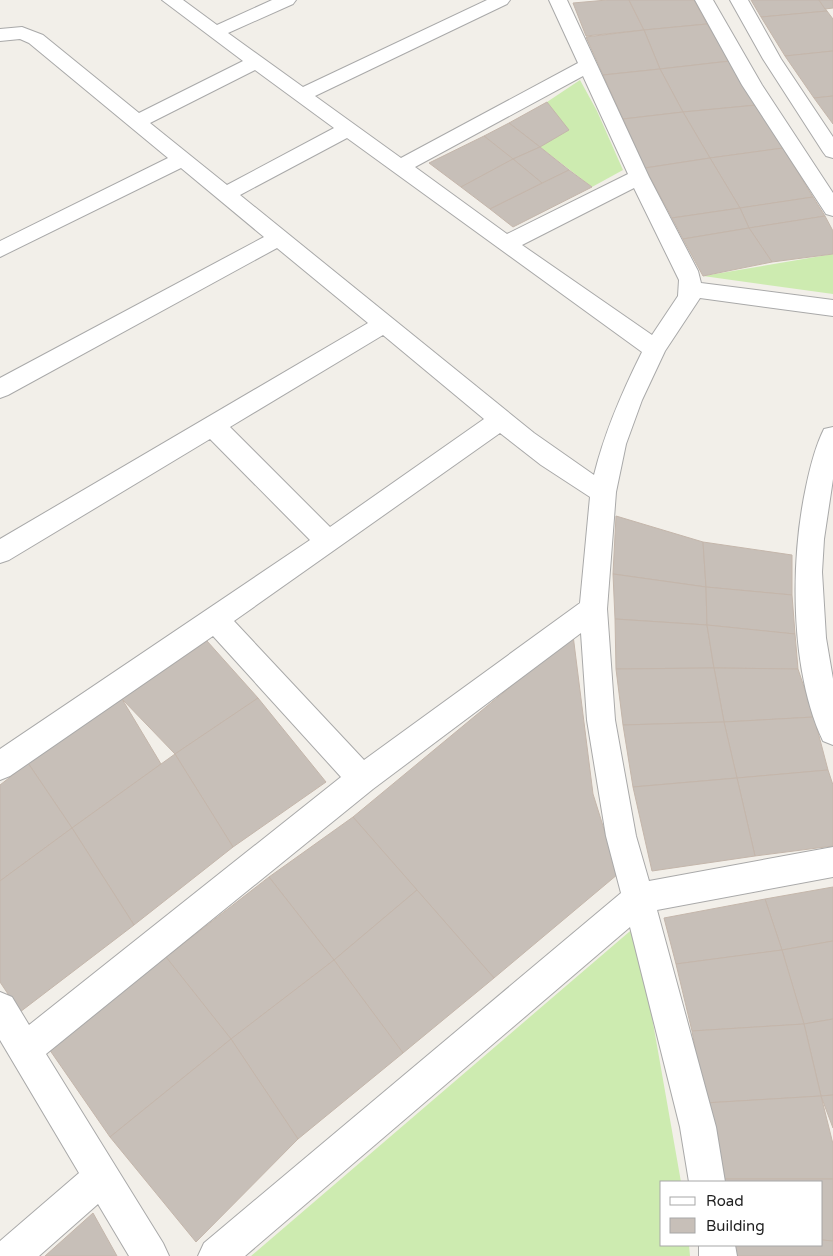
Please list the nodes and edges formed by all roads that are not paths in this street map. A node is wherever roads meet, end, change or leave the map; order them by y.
1 (171, 0) edge
2 (287, 0) edge
3 (501, 0) edge
4 (558, 0) edge
5 (704, 0) edge
6 (739, 0) edge
7 (749, 19) junction
8 (717, 24) junction
9 (215, 32) junction
10 (0, 35) edge
11 (256, 62) junction
12 (587, 66) junction
13 (301, 95) junction
14 (138, 121) junction
15 (348, 129) junction
16 (833, 152) edge
17 (183, 159) junction
18 (400, 167) junction
19 (638, 177) junction
20 (226, 194) junction
21 (833, 209) edge
22 (279, 238) junction
23 (506, 244) junction
24 (0, 250) edge
25 (690, 289) junction
26 (833, 308) edge
27 (384, 324) junction
28 (655, 349) junction
29 (0, 388) edge
30 (501, 420) junction
31 (213, 426) junction
32 (833, 436) edge
33 (603, 492) junction
34 (328, 542) junction
35 (0, 552) edge
36 (593, 609) junction
37 (215, 619) junction
38 (833, 732) edge
39 (0, 766) edge
40 (362, 779) junction
41 (833, 862) edge
42 (639, 898) junction
43 (0, 1009) edge
44 (24, 1050) junction
45 (103, 1176) junction
46 (708, 1181) edge
47 (11, 1256) edge
48 (150, 1256) edge
49 (217, 1256) edge

1 - 9 street
2 - 9 street
3 - 13 street
4 - 12 street
5 - 8 street
6 - 7 street
7 - 8 street
7 - 16 street
8 - 21 street
9 - 11 street
10 - 14 street
11 - 13 street
11 - 14 street
12 - 18 street
12 - 19 street
13 - 15 street
14 - 17 street
15 - 18 street
15 - 20 street
17 - 20 street
17 - 24 street
18 - 23 street
19 - 23 street
19 - 25 street
20 - 22 street
22 - 27 street
22 - 29 street
23 - 28 street
25 - 26 street
25 - 28 street
27 - 30 street
27 - 31 street
28 - 33 street
30 - 33 street
30 - 34 street
31 - 34 street
31 - 35 street
32 - 38 street
33 - 36 street
34 - 37 street
36 - 40 street
36 - 42 street
37 - 39 street
37 - 40 street
40 - 44 street
41 - 42 street
42 - 46 street
42 - 49 street
43 - 44 street
44 - 45 street
45 - 47 street
45 - 48 street

